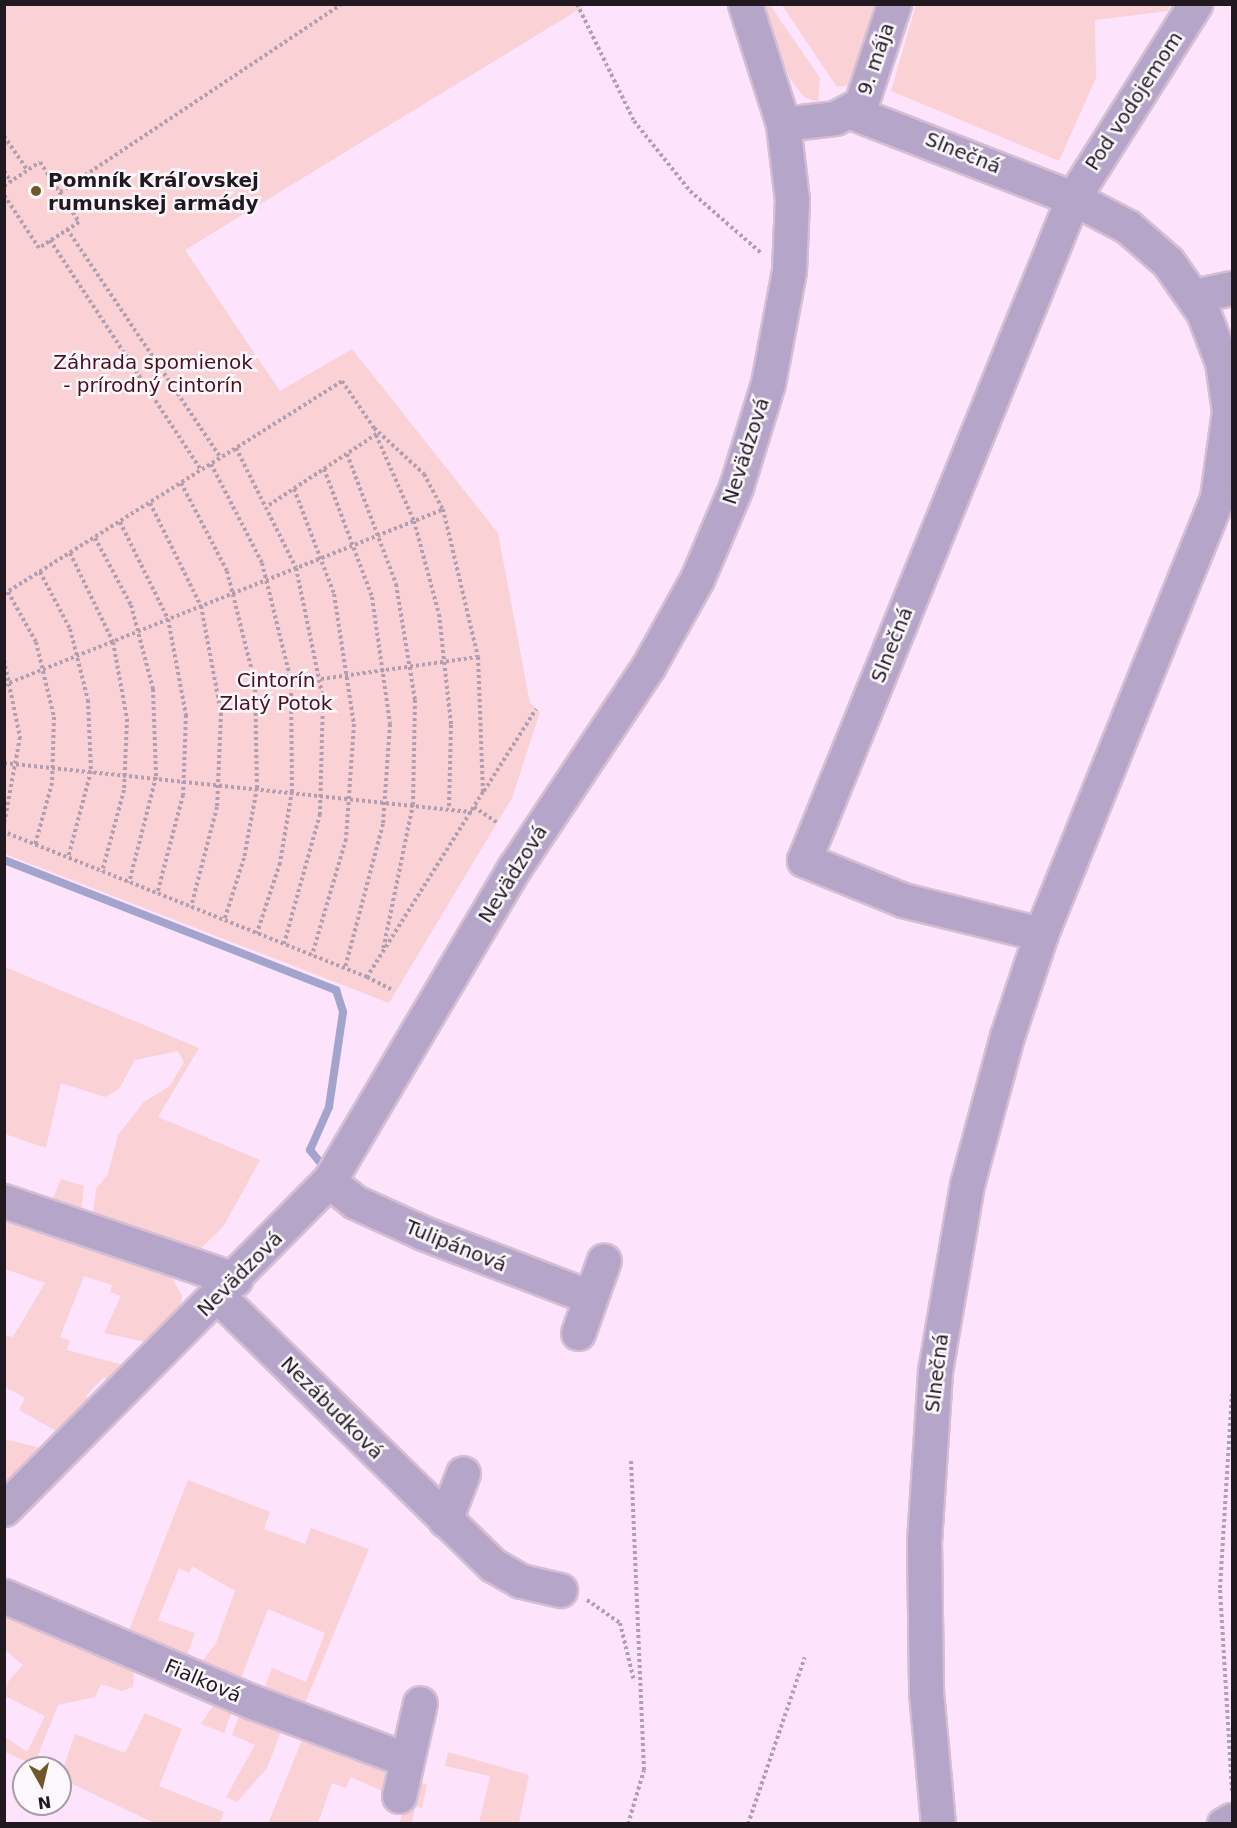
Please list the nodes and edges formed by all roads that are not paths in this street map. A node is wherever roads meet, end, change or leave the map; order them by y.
1 (745, 4) edge
2 (894, 4) edge
3 (1195, 4) edge
4 (851, 112) junction
5 (783, 124) junction
6 (1073, 198) junction
7 (1233, 288) edge
8 (1194, 296) junction
9 (1041, 934) junction
10 (329, 1181) junction
11 (4, 1201) edge
12 (604, 1260) dead end
13 (227, 1287) junction
14 (590, 1297) junction
15 (578, 1333) dead end
16 (463, 1473) dead end
17 (4, 1509) edge
18 (445, 1520) junction
19 (560, 1590) road end
20 (4, 1596) edge
21 (420, 1703) dead end
22 (405, 1759) junction
23 (399, 1796) dead end
24 (938, 1824) edge

1 - 5 street
2 - 4 street, 9. mája
3 - 6 street, Pod vodojemom
4 - 5 street, 9. mája
4 - 6 street, Slnečná
5 - 10 street, Nevädzová
6 - 8 street, Slnečná
6 - 9 street, Slnečná
7 - 8 street
8 - 9 street, Slnečná
9 - 24 street, Slnečná
10 - 13 street, Nevädzová
10 - 14 street, Tulipánová
11 - 13 street, Nezábudková
12 - 14 street
13 - 17 street, Nevädzová
13 - 18 street, Nezábudková
14 - 15 street
16 - 18 street
18 - 19 street, Nezábudková
20 - 22 street, Fialková
21 - 22 street
22 - 23 street

